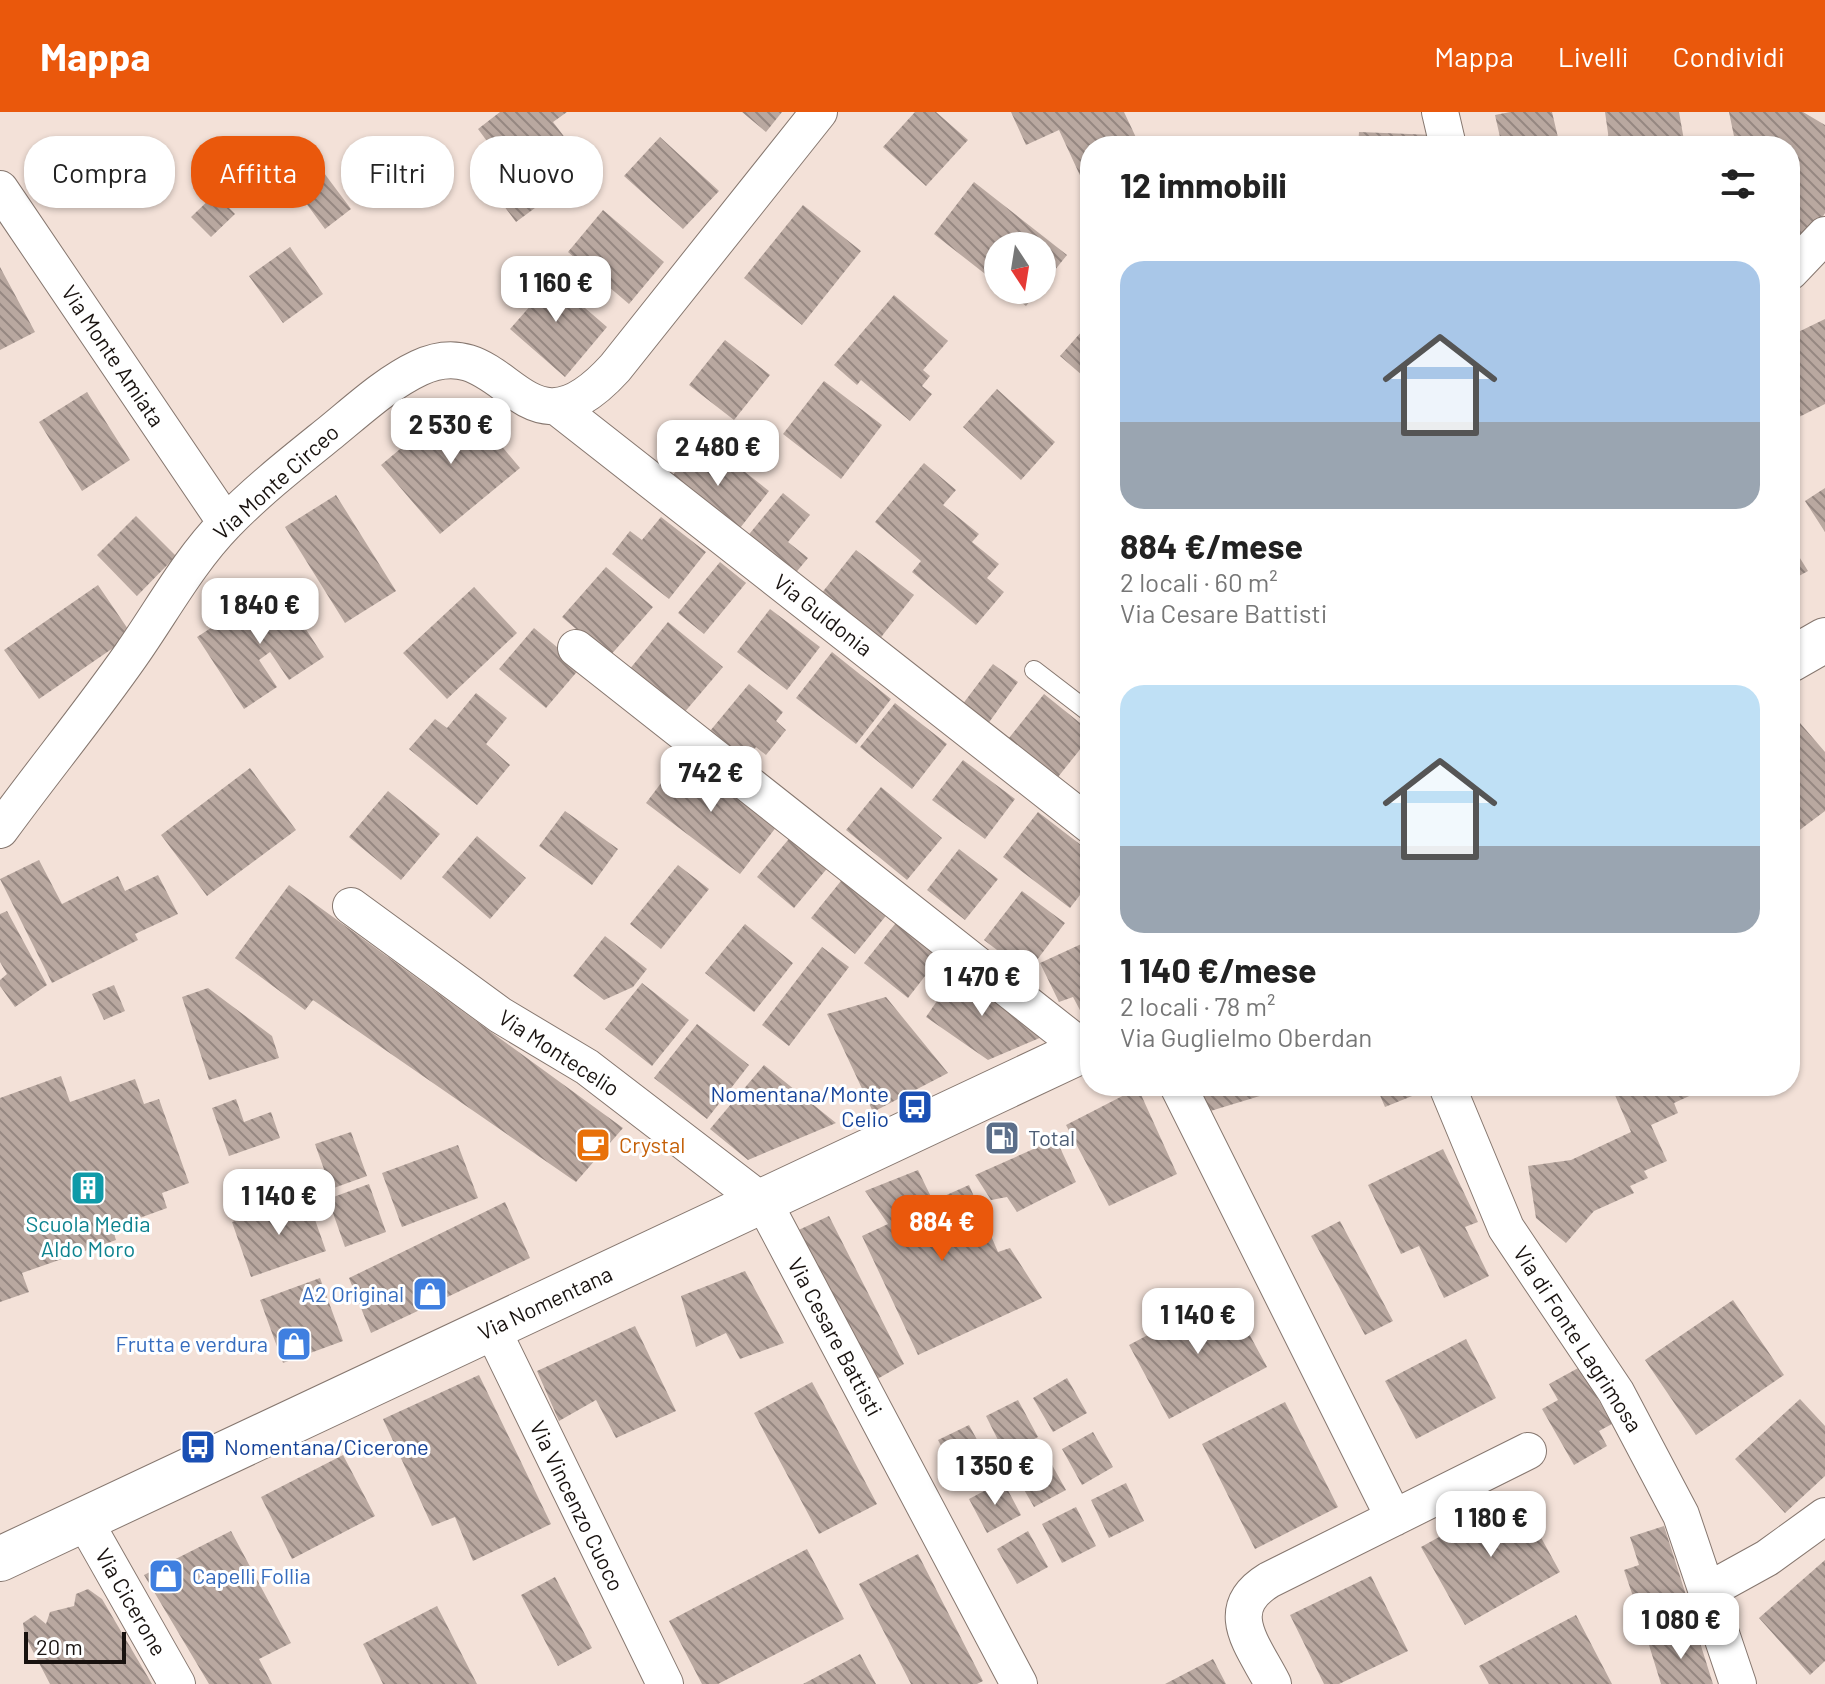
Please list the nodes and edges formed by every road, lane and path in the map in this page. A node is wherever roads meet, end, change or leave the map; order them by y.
1 (819, 112) edge
2 (1440, 112) edge
3 (1446, 136) edge
4 (0, 189) edge
5 (1825, 235) edge
6 (1800, 261) edge
7 (556, 406) junction
8 (226, 523) junction
9 (1825, 640) edge
10 (576, 648) dead end
11 (1800, 654) edge
12 (1034, 670) dead end
13 (1080, 705) edge
14 (1080, 817) edge
15 (0, 830) edge
16 (351, 906) dead end
17 (1080, 1043) edge
18 (1080, 1051) edge
19 (1183, 1096) edge
20 (1451, 1096) edge
21 (764, 1203) junction
22 (491, 1327) junction
23 (1528, 1451) dead end
24 (1825, 1516) edge
25 (1394, 1518) junction
26 (84, 1520) junction
27 (0, 1559) edge
28 (1709, 1590) junction
29 (177, 1684) edge
30 (665, 1684) edge
31 (1019, 1684) edge
32 (1273, 1684) edge
33 (1738, 1684) edge

1 - 7 street
2 - 3 street
4 - 8 street, Via Monte Amiata
5 - 6 street
7 - 8 street, Via Monte Circeo
7 - 14 street, Via Guidonia
8 - 15 street, Via Monte Circeo
9 - 11 street
10 - 17 street
12 - 13 lane
16 - 21 street, Via Montecelio
18 - 21 street, Via Nomentana
19 - 25 street
20 - 28 street, Via di Fonte Lagrimosa
21 - 22 street, Via Nomentana
21 - 31 street, Via Cesare Battisti
22 - 26 street, Via Nomentana
22 - 30 street, Via Vincenzo Cuoco
23 - 25 street
24 - 28 street
25 - 32 street
26 - 27 street, Via Nomentana
26 - 29 street, Via Cicerone
28 - 33 street, Via di Fonte Lagrimosa

